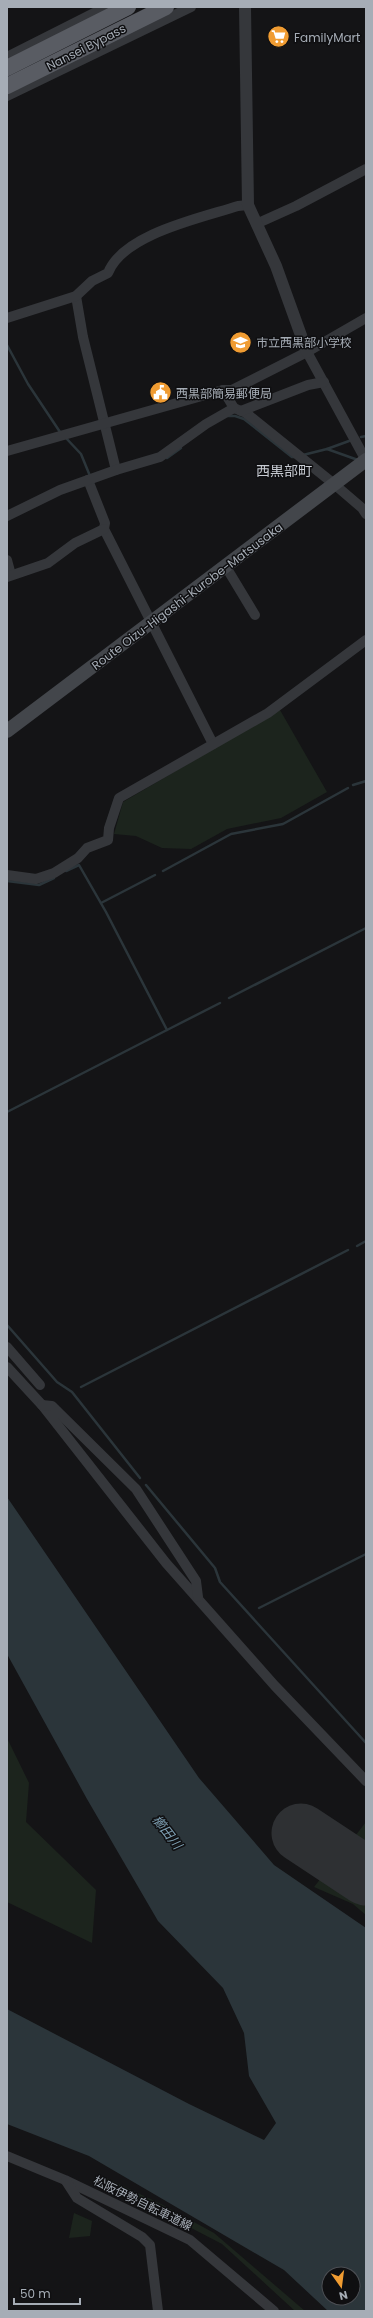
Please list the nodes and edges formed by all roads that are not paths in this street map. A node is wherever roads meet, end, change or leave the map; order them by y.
1 (106, 7) edge
2 (128, 7) edge
3 (166, 7) edge
4 (191, 7) edge
5 (245, 7) edge
6 (7, 57) edge
7 (7, 68) edge
8 (7, 86) edge
9 (7, 96) edge
10 (366, 169) edge
11 (248, 205) junction
12 (256, 224) junction
13 (76, 296) junction
14 (7, 318) edge
15 (366, 318) edge
16 (307, 352) junction
17 (324, 382) junction
18 (223, 390) junction
19 (237, 409) junction
20 (103, 424) junction
21 (7, 451) edge
22 (365, 459) edge
23 (116, 470) junction
24 (90, 480) junction
25 (334, 484) junction
26 (365, 509) edge
27 (7, 516) edge
28 (104, 529) junction
29 (7, 560) edge
30 (226, 567) junction
31 (9, 576) edge
32 (255, 615) dead end
33 (151, 624) junction
34 (366, 640) edge
35 (7, 731) edge
36 (213, 744) junction
37 (7, 875) edge
38 (7, 1347) edge
39 (7, 1367) edge
40 (40, 1385) dead end
41 (42, 1405) junction
42 (198, 1597) junction
43 (366, 1781) edge
44 (7, 2156) edge
45 (65, 2180) junction
46 (158, 2311) edge
47 (274, 2311) edge

1 - 6 street
2 - 7 highway, Nansei Bypass
3 - 8 highway, Nansei Bypass
4 - 9 street
5 - 11 street
10 - 12 street
11 - 12 street
11 - 13 street
12 - 16 street
13 - 14 street
13 - 20 street
15 - 16 street
16 - 17 street
16 - 18 street
17 - 19 street
17 - 22 street
18 - 19 street
18 - 20 street
19 - 23 street
19 - 25 street
20 - 21 street
20 - 23 street
22 - 25 main road, Route Oizu-Higashi-Kurobe-Matsusaka
23 - 24 street
24 - 27 street
24 - 28 street
25 - 26 street
25 - 30 main road, Route Oizu-Higashi-Kurobe-Matsusaka
28 - 31 street
28 - 33 street
29 - 31 street
30 - 32 street
30 - 33 main road, Route Oizu-Higashi-Kurobe-Matsusaka
33 - 35 main road, Route Oizu-Higashi-Kurobe-Matsusaka
33 - 36 street
34 - 36 street
36 - 37 street
38 - 40 street
39 - 41 street
41 - 42 street
41 - 42 street
42 - 43 street
44 - 45 street, 松阪伊勢自転車道線
45 - 46 street
45 - 47 street, 松阪伊勢自転車道線

